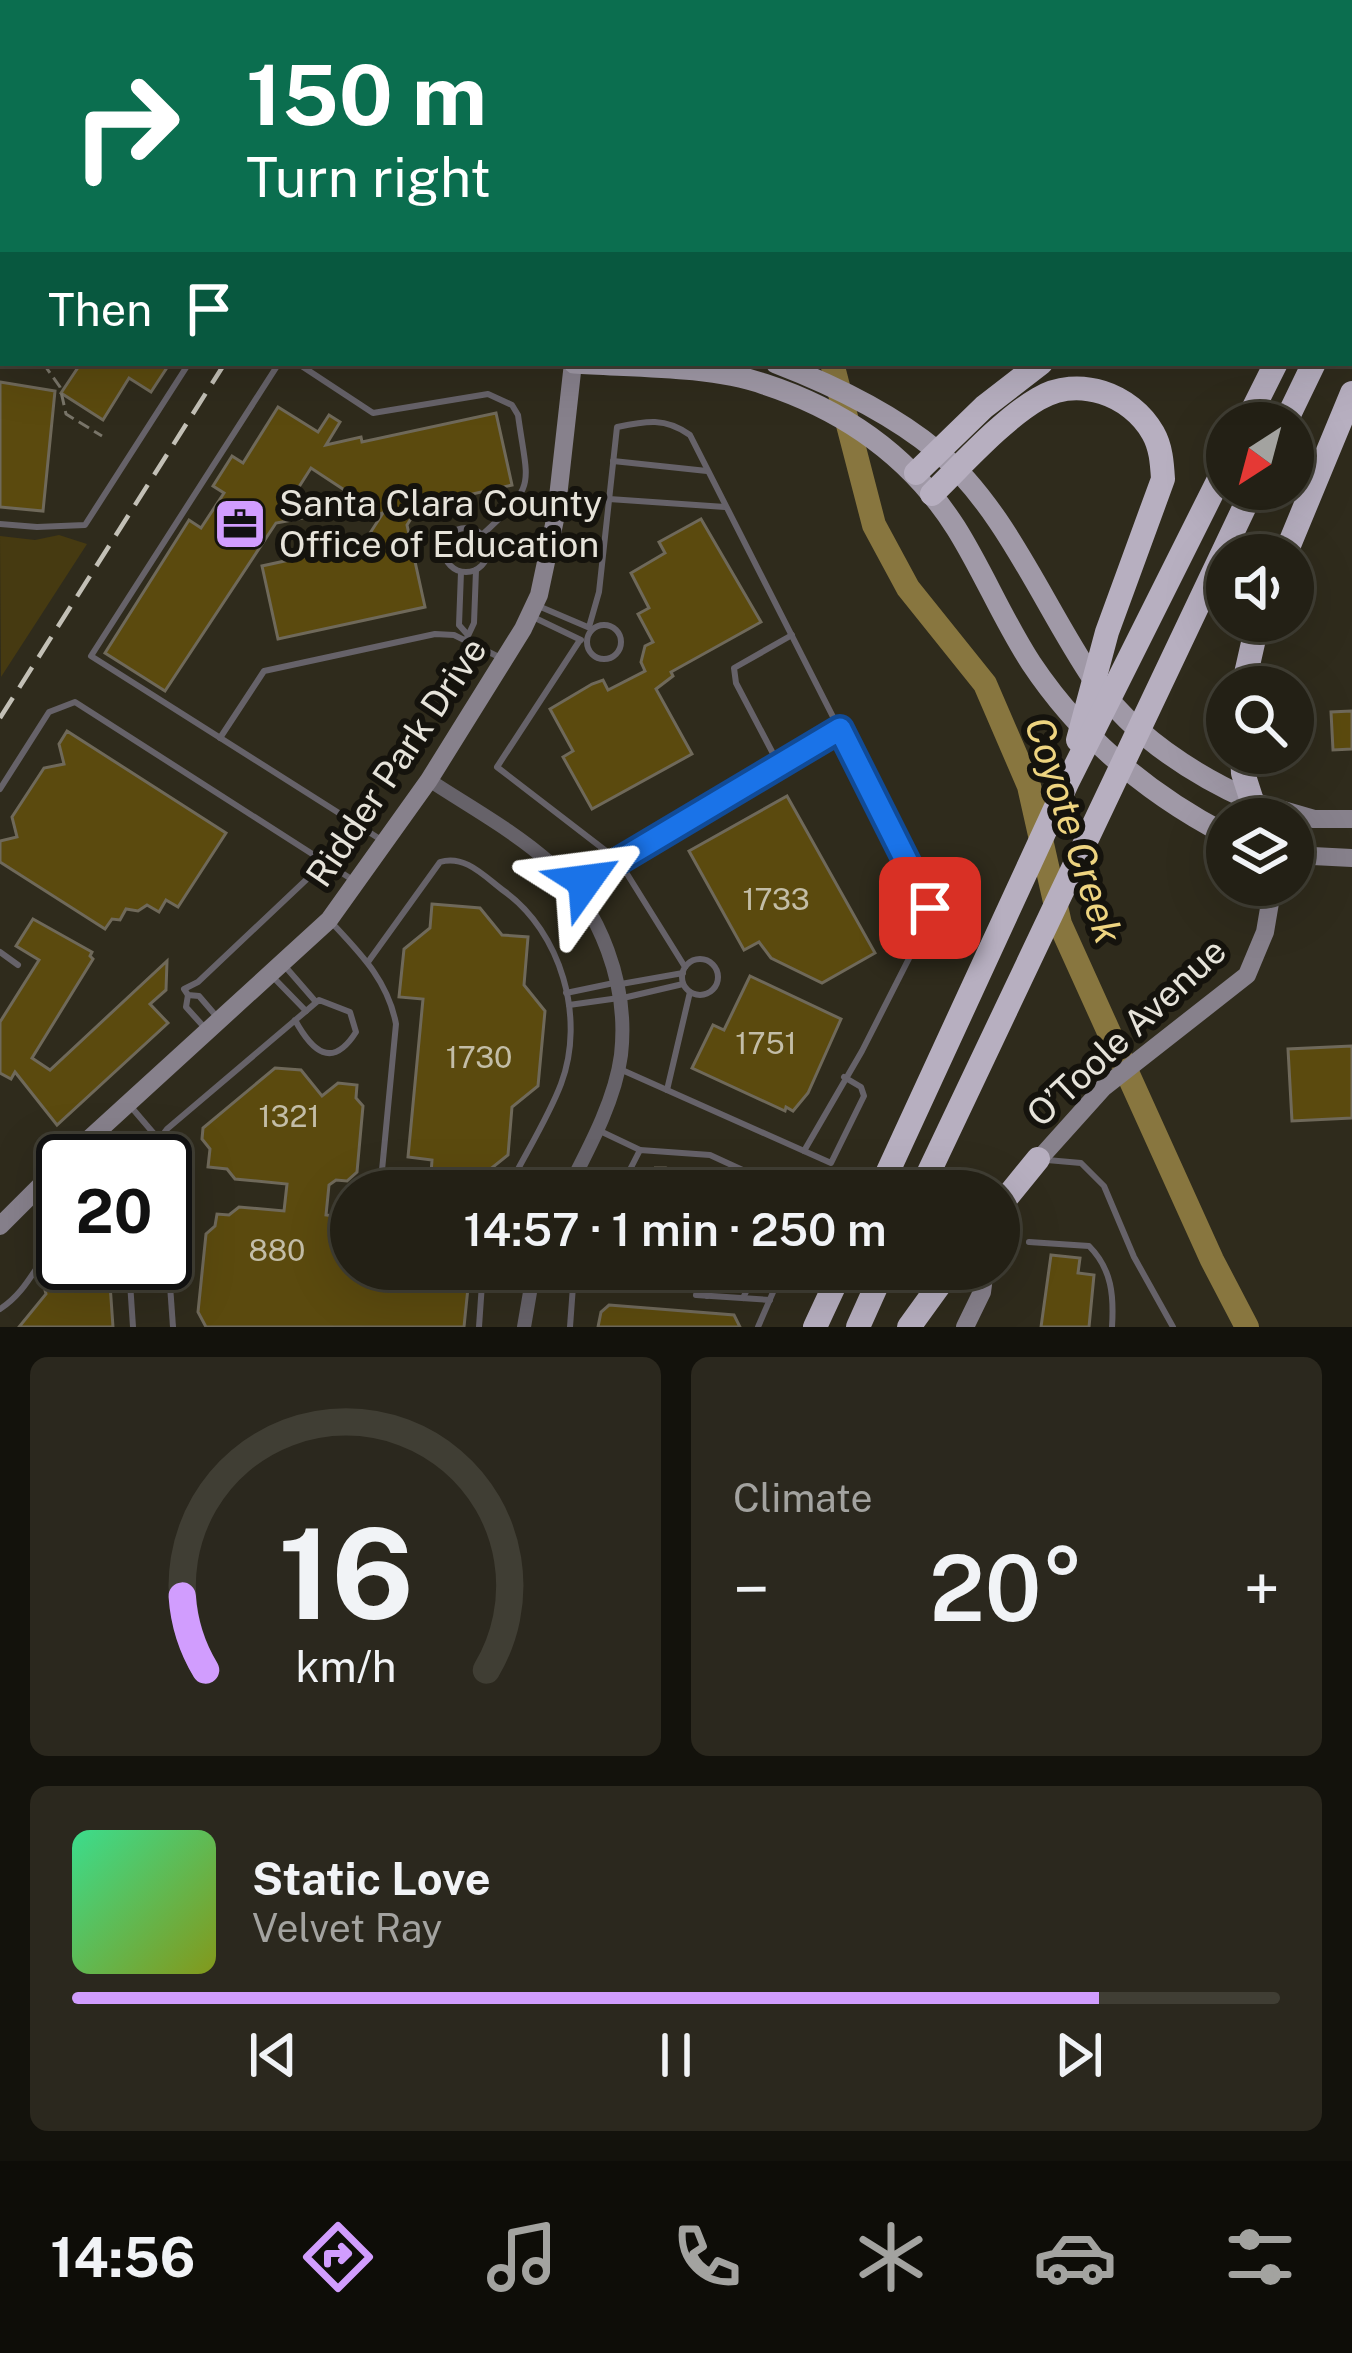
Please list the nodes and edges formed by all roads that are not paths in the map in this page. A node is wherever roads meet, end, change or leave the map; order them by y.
1 (186, 366) edge
2 (277, 366) edge
3 (302, 366) edge
4 (574, 366) edge
5 (610, 366) edge
6 (782, 366) edge
7 (1037, 366) edge
8 (1274, 366) edge
9 (1313, 366) edge
10 (1352, 393) edge
11 (1256, 402) edge
12 (1295, 402) edge
13 (613, 461) junction
14 (947, 461) junction
15 (707, 471) junction
16 (916, 475) junction
17 (609, 499) junction
18 (1206, 506) edge
19 (725, 507) junction
20 (1242, 510) edge
21 (0, 524) edge
22 (1294, 534) edge
23 (482, 535) junction
24 (476, 570) junction
25 (461, 572) junction
26 (532, 610) junction
27 (591, 628) junction
28 (792, 635) junction
29 (466, 637) junction
30 (584, 642) junction
31 (504, 660) junction
32 (840, 729) junction
33 (220, 738) junction
34 (779, 765) junction
35 (429, 780) junction
36 (1067, 783) junction
37 (0, 789) edge
38 (1238, 798) edge
39 (1314, 819) edge
40 (1352, 819) edge
41 (1206, 823) edge
42 (386, 843) junction
43 (1314, 856) edge
44 (1352, 858) edge
45 (325, 862) junction
46 (619, 862) junction
47 (358, 884) junction
48 (574, 888) junction
49 (1270, 906) edge
50 (329, 920) junction
51 (0, 952) edge
52 (368, 962) junction
53 (18, 965) dead end
54 (276, 968) junction
55 (684, 970) junction
56 (683, 984) junction
57 (618, 991) junction
58 (690, 992) junction
59 (566, 993) junction
60 (188, 995) junction
61 (316, 1002) junction
62 (569, 1006) junction
63 (306, 1011) junction
64 (295, 1020) junction
65 (213, 1026) junction
66 (618, 1068) junction
67 (844, 1077) junction
68 (667, 1090) junction
69 (128, 1104) junction
70 (596, 1129) junction
71 (98, 1131) junction
72 (95, 1134) edge
73 (100, 1134) edge
74 (153, 1134) edge
75 (164, 1134) edge
76 (640, 1150) junction
77 (804, 1151) junction
78 (1038, 1159) junction
79 (382, 1170) edge
80 (518, 1170) edge
81 (577, 1170) edge
82 (630, 1170) edge
83 (743, 1170) edge
84 (889, 1170) edge
85 (930, 1170) edge
86 (1020, 1181) edge
87 (1020, 1185) edge
88 (36, 1189) edge
89 (1, 1222) edge
90 (1029, 1242) dead end
91 (35, 1272) edge
92 (131, 1290) edge
93 (170, 1290) edge
94 (482, 1290) edge
95 (530, 1290) edge
96 (573, 1290) edge
97 (710, 1290) edge
98 (747, 1290) edge
99 (774, 1290) edge
100 (832, 1290) edge
101 (875, 1290) edge
102 (936, 1290) edge
103 (982, 1290) edge
104 (696, 1295) dead end
105 (707, 1296) junction
106 (743, 1298) junction
107 (770, 1300) junction
108 (0, 1309) edge
109 (133, 1327) edge
110 (172, 1327) edge
111 (479, 1327) edge
112 (524, 1327) edge
113 (570, 1327) edge
114 (758, 1327) edge
115 (815, 1327) edge
116 (858, 1327) edge
117 (909, 1327) edge
118 (964, 1327) edge
119 (1112, 1327) edge
120 (1173, 1327) edge

1 - 21 lane
2 - 33 lane
3 - 23 lane
4 - 26 street, Ridder Park Drive
5 - 16 main road
6 - 14 main road
7 - 14 highway
8 - 11 highway
9 - 12 highway
10 - 22 highway
13 - 15 lane
13 - 15 lane
13 - 17 lane
14 - 16 highway
14 - 36 highway
14 - 38 main road
15 - 19 lane
16 - 41 main road
17 - 19 lane
17 - 27 lane
18 - 36 highway
19 - 28 lane
20 - 85 highway
23 - 24 lane
23 - 25 lane
24 - 25 lane
24 - 29 lane
25 - 29 lane
26 - 27 lane
26 - 30 lane
26 - 31 street, Ridder Park Drive
27 - 30 lane
27 - 30 lane
28 - 32 lane
28 - 34 lane
29 - 31 lane
29 - 33 lane
30 - 46 lane
31 - 35 street, Ridder Park Drive
32 - 34 lane
32 - 67 lane
33 - 42 lane
34 - 46 lane
35 - 42 street, Ridder Park Drive
35 - 48 street
36 - 84 highway
37 - 45 lane
39 - 40 street
42 - 47 street, Ridder Park Drive
43 - 44 street
45 - 47 lane
45 - 60 lane
46 - 48 lane
46 - 55 lane
47 - 50 street, Ridder Park Drive
48 - 57 street
49 - 78 street, O’Toole Avenue
50 - 52 lane
50 - 54 street, Ridder Park Drive
51 - 53 lane
52 - 59 lane
52 - 79 lane
54 - 61 lane
54 - 63 lane
54 - 65 street, Ridder Park Drive
55 - 56 lane
55 - 57 lane
55 - 58 lane
56 - 57 lane
56 - 58 lane
57 - 59 lane
57 - 62 lane
57 - 66 street
58 - 68 lane
59 - 62 lane
60 - 65 lane
60 - 65 lane
61 - 63 lane
61 - 64 lane
62 - 80 lane
63 - 64 lane
64 - 75 lane
65 - 69 street, Ridder Park Drive
66 - 68 lane
66 - 70 street
67 - 77 lane
67 - 77 lane
68 - 77 lane
69 - 71 street, Ridder Park Drive
69 - 74 lane
70 - 76 lane
70 - 81 street
71 - 72 street, Ridder Park Drive
71 - 73 lane
76 - 82 lane
76 - 83 lane
78 - 86 highway
78 - 87 street, O’Toole Avenue
78 - 120 lane
88 - 89 street, Ridder Park Drive
90 - 119 lane
91 - 108 lane
92 - 109 lane
93 - 110 lane
94 - 111 lane
95 - 112 street
96 - 113 lane
97 - 105 lane
98 - 106 lane
99 - 107 lane
100 - 115 highway
101 - 116 highway
102 - 117 highway
103 - 118 street
104 - 105 lane
105 - 106 lane
106 - 107 lane
107 - 114 lane

